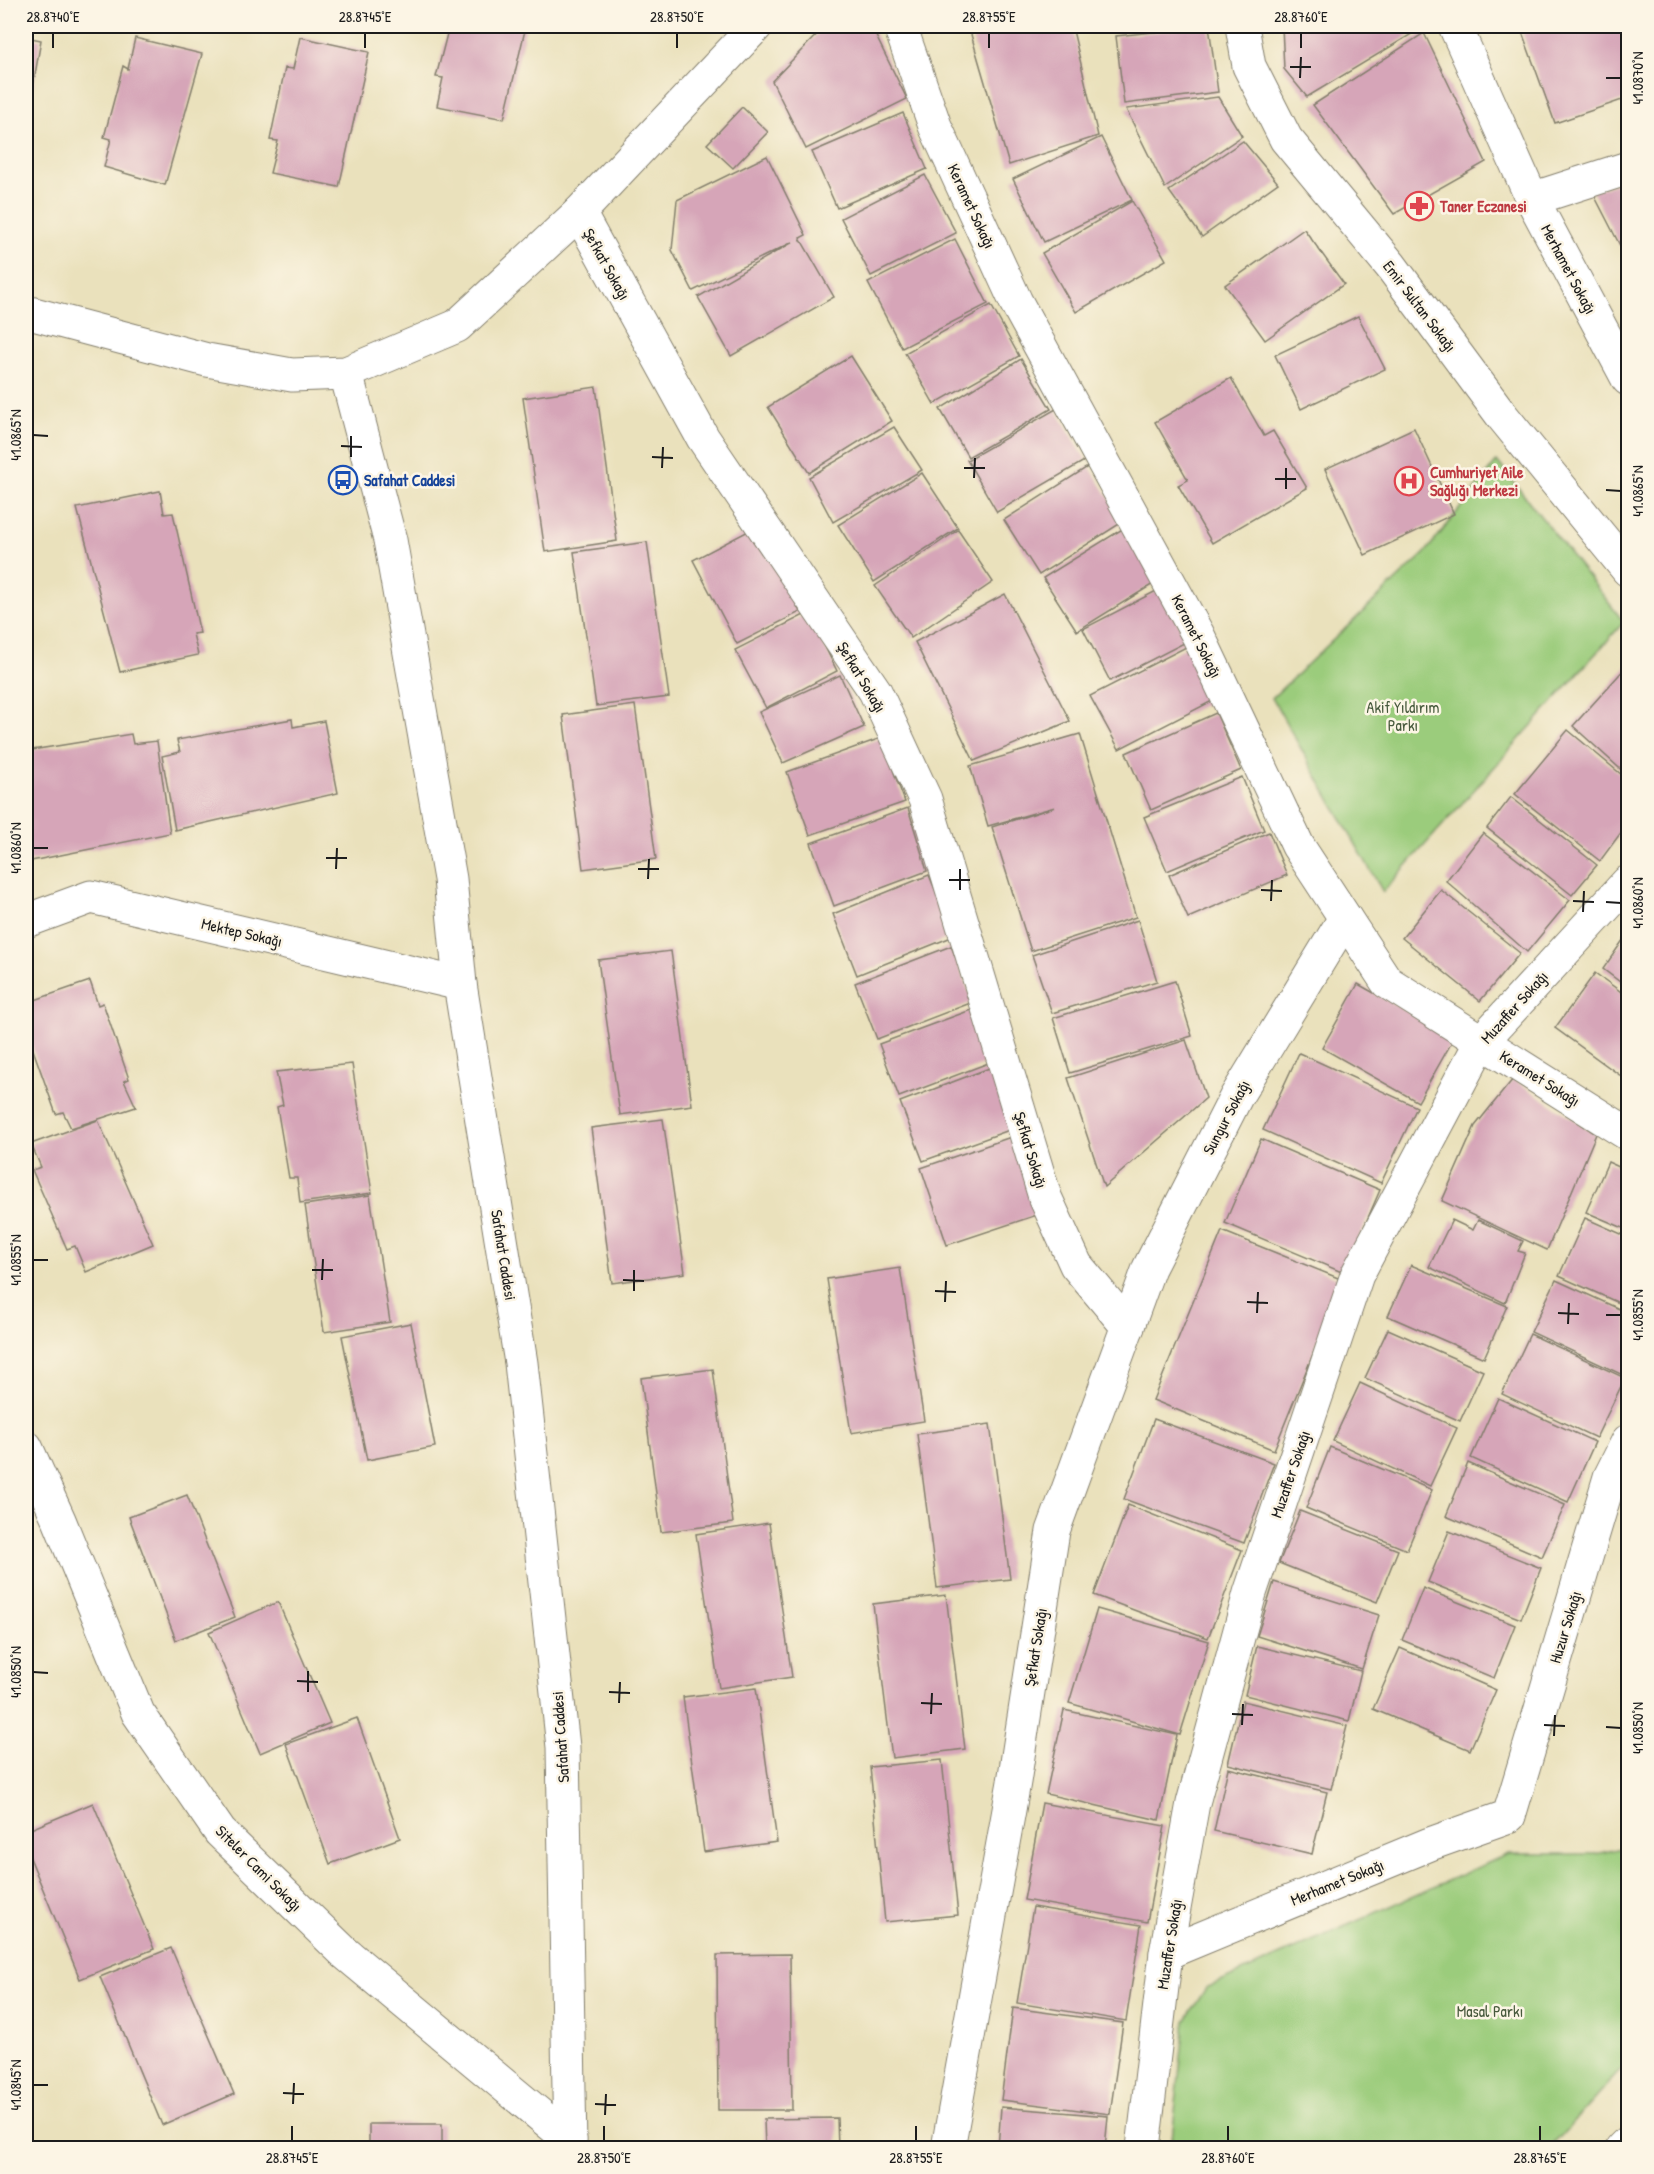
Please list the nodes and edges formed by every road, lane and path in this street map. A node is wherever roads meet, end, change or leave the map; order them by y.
1 (756, 26) edge
2 (900, 26) edge
3 (1242, 26) edge
4 (1455, 26) edge
5 (1629, 168) edge
6 (1532, 199) junction
7 (579, 213) junction
8 (26, 312) edge
9 (345, 373) junction
10 (1629, 379) edge
11 (1629, 570) edge
12 (1629, 882) edge
13 (1346, 918) junction
14 (26, 921) edge
15 (460, 984) junction
16 (1481, 1042) junction
17 (1629, 1134) edge
18 (1128, 1327) junction
19 (1629, 1441) edge
20 (26, 1447) edge
21 (1509, 1816) joint
22 (1166, 1953) junction
23 (1629, 2142) edge
24 (570, 2144) edge
25 (948, 2148) edge
26 (1143, 2148) edge
27 (1622, 2148) edge

1 - 7 main road
2 - 13 main road, Keramet Sokağı
3 - 11 main road, Emir Sultan Sokağı
4 - 6 main road, Merhamet Sokağı
5 - 6 main road
6 - 10 main road, Merhamet Sokağı
7 - 9 main road
7 - 18 main road, Şefkat Sokağı
8 - 9 main road
9 - 15 main road, Safahat Caddesi
12 - 16 main road, Muzaffer Sokağı
13 - 16 main road, Keramet Sokağı
13 - 18 main road, Sungur Sokağı
14 - 15 main road, Mektep Sokağı
15 - 24 main road, Safahat Caddesi
16 - 17 main road, Keramet Sokağı
16 - 22 main road, Muzaffer Sokağı
18 - 25 main road, Şefkat Sokağı
19 - 21 main road, Huzur Sokağı
20 - 24 main road, Siteler Cami Sokağı
21 - 22 main road, Merhamet Sokağı
22 - 26 main road, Muzaffer Sokağı
23 - 27 main road

